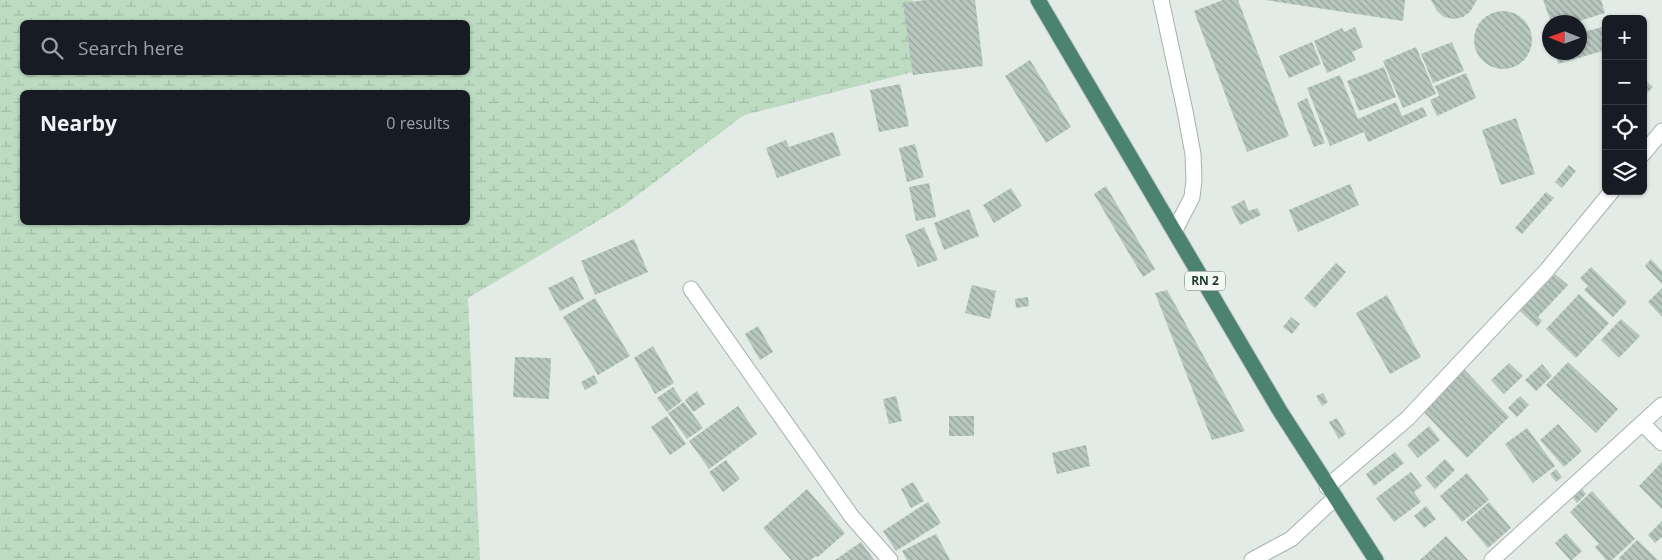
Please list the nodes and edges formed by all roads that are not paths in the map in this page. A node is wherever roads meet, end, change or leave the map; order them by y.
1 (1038, 0) edge
2 (1160, 0) edge
3 (1659, 140) edge
4 (1647, 150) edge
5 (1609, 195) edge
6 (1175, 230) junction
7 (690, 289) dead end
8 (1662, 405) edge
9 (1643, 424) junction
10 (1662, 443) edge
11 (1331, 493) junction
12 (890, 560) edge
13 (1252, 560) edge
14 (1376, 560) edge
15 (1492, 560) edge

1 - 6 highway, RN 2
2 - 6 street
3 - 4 street
5 - 11 street
6 - 11 highway, RN 2
7 - 12 street
8 - 9 street
9 - 10 street
9 - 15 street
11 - 13 street
11 - 14 highway, RN 2

